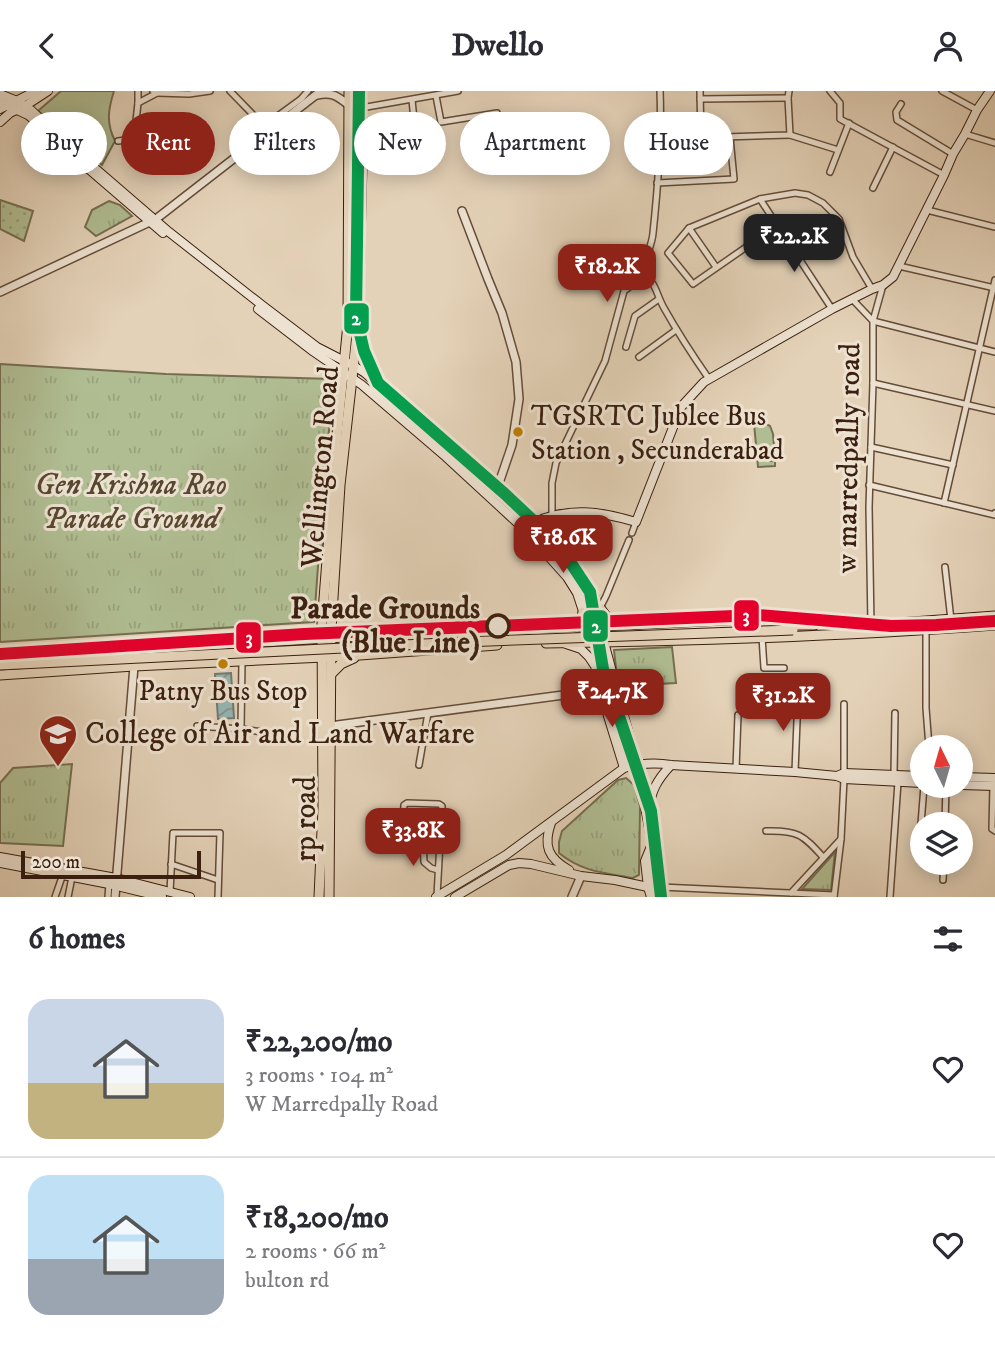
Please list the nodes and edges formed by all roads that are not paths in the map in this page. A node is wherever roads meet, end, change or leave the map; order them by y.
1 (48, 91) edge
2 (138, 91) edge
3 (210, 91) edge
4 (230, 91) edge
5 (308, 91) edge
6 (349, 91) edge
7 (361, 91) edge
8 (458, 91) edge
9 (660, 91) edge
10 (700, 91) edge
11 (830, 91) edge
12 (942, 91) edge
13 (155, 92) edge
14 (319, 93) edge
15 (0, 94) edge
16 (735, 94) edge
17 (789, 94) edge
18 (35, 96) edge
19 (436, 96) junction
20 (991, 96) edge
21 (700, 99) junction
22 (412, 100) junction
23 (138, 103) junction
24 (901, 104) dead end
25 (20, 105) junction
26 (3, 106) edge
27 (350, 106) junction
28 (361, 108) junction
29 (977, 110) junction
30 (32, 112) edge
31 (413, 112) edge
32 (660, 112) edge
33 (700, 112) edge
34 (460, 119) edge
35 (0, 122) edge
36 (849, 123) junction
37 (965, 134) junction
38 (790, 135) junction
39 (733, 138) edge
40 (118, 141) dead end
41 (995, 143) edge
42 (893, 147) junction
43 (838, 150) junction
44 (953, 154) junction
45 (733, 169) edge
46 (830, 172) dead end
47 (101, 175) edge
48 (658, 175) edge
49 (944, 175) junction
50 (657, 183) junction
51 (873, 188) dead end
52 (760, 199) junction
53 (927, 210) junction
54 (462, 211) dead end
55 (152, 221) junction
56 (778, 225) junction
57 (995, 227) edge
58 (689, 228) junction
59 (899, 266) junction
60 (716, 267) junction
61 (645, 275) junction
62 (995, 280) edge
63 (883, 285) junction
64 (994, 288) edge
65 (872, 289) junction
66 (0, 292) edge
67 (659, 299) junction
68 (852, 299) junction
69 (832, 309) junction
70 (873, 321) junction
71 (358, 325) junction
72 (676, 330) junction
73 (626, 347) dead end
74 (979, 348) junction
75 (995, 352) edge
76 (639, 357) dead end
77 (345, 361) junction
78 (354, 366) junction
79 (343, 372) junction
80 (352, 378) junction
81 (709, 379) junction
82 (873, 383) junction
83 (390, 395) junction
84 (966, 404) junction
85 (995, 411) edge
86 (871, 447) junction
87 (953, 465) junction
88 (869, 485) junction
89 (497, 489) junction
90 (944, 503) junction
91 (995, 513) edge
92 (552, 515) junction
93 (534, 522) junction
94 (636, 522) junction
95 (945, 567) dead end
96 (600, 609) junction
97 (584, 613) junction
98 (995, 616) edge
99 (951, 620) junction
100 (603, 625) junction
101 (620, 625) junction
102 (872, 625) junction
103 (995, 625) edge
104 (575, 626) junction
105 (587, 626) junction
106 (793, 628) junction
107 (465, 630) junction
108 (926, 630) junction
109 (854, 632) junction
110 (762, 637) junction
111 (326, 638) junction
112 (590, 642) junction
113 (604, 642) junction
114 (616, 642) junction
115 (251, 643) junction
116 (561, 643) junction
117 (573, 643) junction
118 (152, 647) junction
119 (467, 647) junction
120 (0, 653) edge
121 (369, 654) junction
122 (326, 657) junction
123 (301, 658) junction
124 (246, 660) junction
125 (0, 662) edge
126 (153, 665) junction
127 (134, 666) junction
128 (784, 667) dead end
129 (331, 674) junction
130 (0, 675) edge
131 (322, 688) junction
132 (601, 690) junction
133 (798, 695) dead end
134 (844, 704) dead end
135 (428, 713) junction
136 (895, 713) dead end
137 (738, 715) dead end
138 (197, 726) dead end
139 (330, 726) junction
140 (241, 729) junction
141 (270, 733) dead end
142 (928, 735) edge
143 (637, 764) junction
144 (419, 765) dead end
145 (671, 765) junction
146 (624, 768) junction
147 (736, 769) junction
148 (795, 772) junction
149 (841, 776) junction
150 (910, 777) edge
151 (896, 778) junction
152 (973, 780) edge
153 (910, 782) edge
154 (994, 784) edge
155 (973, 785) edge
156 (647, 814) junction
157 (551, 821) junction
158 (766, 831) dead end
159 (995, 831) edge
160 (841, 839) junction
161 (423, 842) junction
162 (439, 843) junction
163 (652, 844) junction
164 (0, 857) edge
165 (823, 857) junction
166 (0, 863) edge
167 (171, 864) junction
168 (438, 870) junction
169 (943, 875) edge
170 (68, 876) junction
171 (581, 876) junction
172 (218, 880) junction
173 (943, 880) dead end
174 (114, 882) junction
175 (648, 887) junction
176 (661, 887) junction
177 (170, 892) junction
178 (791, 893) junction
179 (68, 896) edge
180 (324, 896) edge
181 (834, 896) edge
182 (55, 897) edge
183 (108, 897) edge
184 (115, 897) edge
185 (162, 897) edge
186 (190, 897) edge
187 (218, 897) edge
188 (437, 897) edge
189 (455, 897) edge
190 (572, 897) edge
191 (650, 897) edge
192 (663, 897) edge
193 (890, 897) edge

1 - 18 main road
2 - 23 street
3 - 13 street
4 - 5 street
6 - 27 main road
7 - 28 main road, Wellington Road
8 - 19 street
9 - 32 street
10 - 21 street
11 - 36 street
12 - 29 street
13 - 23 street
14 - 27 street
14 - 55 street
15 - 25 main road
16 - 17 street
16 - 21 street
17 - 38 street
18 - 25 main road
19 - 22 street
19 - 34 street
20 - 29 main road, w marredpally road
21 - 33 street
22 - 28 street
22 - 31 street
23 - 40 street
24 - 44 street
25 - 26 main road
25 - 30 main road
25 - 35 main road
25 - 55 main road
27 - 77 main road
28 - 71 main road, Wellington Road
29 - 37 main road, w marredpally road
36 - 42 street
36 - 43 street
37 - 41 street
37 - 44 main road, w marredpally road
38 - 39 street
38 - 43 street
42 - 49 street
42 - 51 street
43 - 46 street
44 - 49 main road, w marredpally road
45 - 50 street
47 - 55 main road
48 - 50 street
49 - 53 main road, w marredpally road
50 - 61 street
52 - 56 street
52 - 58 street
52 - 65 street
53 - 57 street
53 - 59 main road, w marredpally road
54 - 89 street
55 - 66 street
55 - 77 main road
55 - 79 main road
56 - 60 street
56 - 69 street
58 - 60 street
58 - 60 street
59 - 63 main road, w marredpally road
59 - 64 street
61 - 67 street
61 - 92 street
62 - 64 street
63 - 65 main road, w marredpally road
63 - 70 street
64 - 74 street
65 - 68 main road, w marredpally road
67 - 72 street
67 - 73 street
68 - 69 main road, w marredpally road
68 - 70 street, w marredpally road
69 - 81 main road, w marredpally road
70 - 74 street
70 - 82 street, w marredpally road
71 - 78 main road, Wellington Road
71 - 83 main road
72 - 76 street
72 - 81 street
74 - 75 street
74 - 84 street
77 - 78 main road
77 - 79 main road
78 - 80 main road, Wellington Road
78 - 83 main road
79 - 80 main road
79 - 111 main road
80 - 97 main road
80 - 111 main road, Wellington Road
81 - 94 main road, w marredpally road
82 - 84 street
82 - 86 street, w marredpally road
83 - 89 main road
84 - 85 street
84 - 87 street
86 - 87 street
86 - 88 street, w marredpally road
87 - 90 street
88 - 90 street
88 - 102 street, w marredpally road
89 - 93 main road
90 - 91 street
92 - 93 main road
92 - 94 main road
93 - 96 main road
94 - 96 street, w marredpally road
95 - 99 street
96 - 97 main road
96 - 100 main road
96 - 101 main road
97 - 104 main road
97 - 105 main road
98 - 99 main road
99 - 102 main road
100 - 101 main road
100 - 105 main road
100 - 113 main road
101 - 102 main road
101 - 114 main road
102 - 106 main road
103 - 108 main road
104 - 105 main road
104 - 107 main road
104 - 117 main road
105 - 112 main road
106 - 109 main road
106 - 125 main road, bridge
107 - 111 main road
107 - 119 main road
108 - 109 main road
108 - 142 street
109 - 110 main road
110 - 114 main road
110 - 128 street
111 - 115 main road
111 - 122 main road
112 - 113 main road
112 - 117 main road
113 - 114 main road
113 - 143 main road
115 - 118 main road
115 - 124 main road
116 - 117 main road
116 - 119 main road
116 - 132 main road
118 - 120 main road
118 - 126 main road
119 - 121 main road
121 - 122 main road
121 - 129 main road
122 - 123 main road
122 - 129 main road, rp road
122 - 131 main road, rp road
123 - 124 main road
123 - 131 main road
124 - 126 main road
124 - 140 street
126 - 127 main road
127 - 130 main road
127 - 174 street
129 - 139 main road, rp road
131 - 180 main road, rp road
132 - 135 street
132 - 146 main road
133 - 148 street
134 - 149 street
135 - 139 street
135 - 144 street
136 - 151 street
137 - 147 street
138 - 140 street
139 - 180 main road, rp road
140 - 141 street
143 - 145 main road
143 - 146 main road
143 - 156 main road
145 - 147 main road
145 - 156 main road
146 - 157 main road
147 - 148 main road
148 - 149 main road
149 - 151 main road
149 - 160 street
150 - 151 main road
151 - 153 main road
151 - 193 street
152 - 154 main road
154 - 155 main road
154 - 159 street
156 - 163 main road
157 - 171 main road
157 - 188 main road
158 - 165 street
160 - 165 street
160 - 181 street
161 - 162 street
161 - 162 street
161 - 168 street
162 - 168 street
163 - 175 main road
163 - 176 main road
164 - 174 main road
165 - 178 street
166 - 170 main road
167 - 172 street
167 - 172 street
167 - 177 street
168 - 188 street
169 - 173 street
170 - 174 main road
170 - 179 street
170 - 182 street
171 - 175 main road
171 - 189 main road
171 - 190 street
172 - 187 street
174 - 177 main road
174 - 183 street
174 - 184 street
174 - 185 main road
175 - 176 main road
175 - 191 main road
176 - 178 street
176 - 192 main road
177 - 186 main road
178 - 181 street

